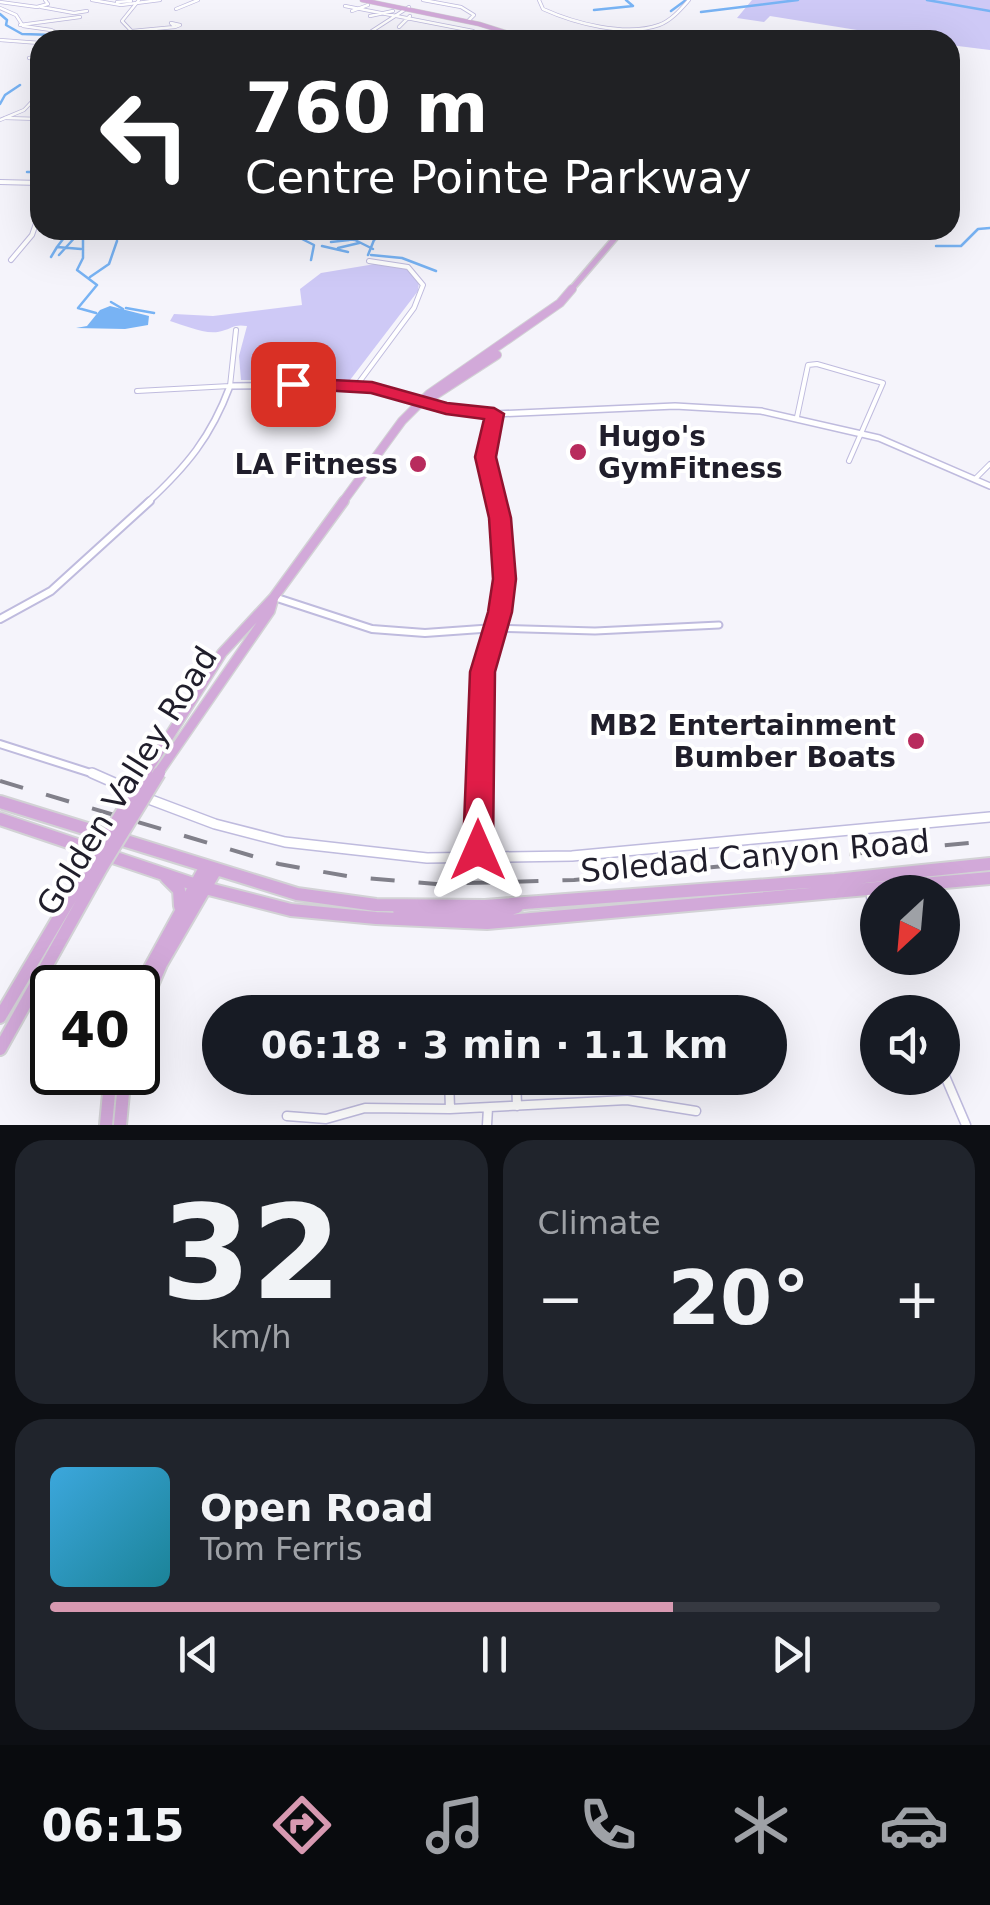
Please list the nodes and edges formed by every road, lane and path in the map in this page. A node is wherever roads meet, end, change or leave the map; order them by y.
1 (45, 0) edge
2 (92, 0) edge
3 (160, 0) edge
4 (197, 0) edge
5 (422, 0) edge
6 (540, 0) edge
7 (689, 0) edge
8 (102, 1) edge
9 (131, 1) edge
10 (138, 2) edge
11 (114, 3) junction
12 (361, 4) edge
13 (0, 5) edge
14 (122, 5) junction
15 (186, 5) dead end
16 (370, 5) edge
17 (38, 7) junction
18 (349, 7) edge
19 (377, 7) dead end
20 (408, 8) junction
21 (87, 11) dead end
22 (393, 11) dead end
23 (112, 13) dead end
24 (360, 14) dead end
25 (381, 14) junction
26 (80, 16) dead end
27 (370, 16) dead end
28 (393, 18) junction
29 (408, 18) junction
30 (469, 20) junction
31 (20, 25) junction
32 (176, 27) dead end
33 (399, 27) dead end
34 (40, 30) edge
35 (131, 30) edge
36 (143, 30) edge
37 (374, 30) edge
38 (458, 30) edge
39 (498, 30) edge
40 (504, 30) edge
41 (0, 40) edge
42 (30, 42) edge
43 (30, 106) edge
44 (30, 118) edge
45 (3, 119) edge
46 (0, 182) edge
47 (30, 182) edge
48 (30, 237) edge
49 (614, 240) edge
50 (621, 240) edge
51 (11, 260) dead end
52 (368, 261) dead end
53 (236, 330) dead end
54 (357, 385) junction
55 (230, 386) junction
56 (138, 391) dead end
57 (424, 402) junction
58 (494, 414) junction
59 (797, 417) junction
60 (860, 432) junction
61 (848, 461) dead end
62 (990, 464) edge
63 (975, 478) junction
64 (990, 486) edge
65 (274, 597) junction
66 (0, 618) edge
67 (718, 625) dead end
68 (496, 628) junction
69 (0, 744) edge
70 (0, 802) edge
71 (990, 817) edge
72 (0, 819) edge
73 (478, 861) junction
74 (990, 864) edge
75 (95, 866) junction
76 (935, 869) junction
77 (210, 870) junction
78 (160, 873) junction
79 (925, 875) edge
80 (990, 878) edge
81 (960, 882) edge
82 (860, 884) edge
83 (200, 886) junction
84 (745, 886) junction
85 (860, 893) edge
86 (529, 902) junction
87 (376, 905) junction
88 (179, 914) junction
89 (482, 921) junction
90 (151, 965) edge
91 (160, 968) edge
92 (0, 1017) edge
93 (0, 1050) edge
94 (109, 1095) edge
95 (122, 1095) edge
96 (450, 1095) edge
97 (517, 1095) edge
98 (953, 1095) edge
99 (518, 1106) junction
100 (488, 1107) junction
101 (450, 1109) junction
102 (696, 1111) dead end
103 (287, 1116) dead end
104 (106, 1125) edge
105 (120, 1125) edge
106 (487, 1125) edge
107 (966, 1125) edge

1 - 17 street
2 - 8 street
3 - 10 street
4 - 15 street
5 - 30 street
6 - 7 street
8 - 11 street
9 - 11 street
10 - 14 street
10 - 35 street
11 - 14 street
12 - 16 street
12 - 18 street
12 - 20 main road
13 - 17 street
13 - 31 street
14 - 23 street
16 - 19 street
16 - 20 main road
16 - 24 street
16 - 25 street
17 - 21 street
20 - 28 street
20 - 30 main road
20 - 39 main road
22 - 25 street
25 - 27 street
25 - 28 street
26 - 31 street
28 - 29 street
28 - 37 street
29 - 33 street
29 - 38 street
30 - 40 main road
31 - 34 street
32 - 36 street
41 - 42 street
43 - 45 street
44 - 45 street
46 - 47 street
48 - 51 street
49 - 57 main road, Golden Valley Road
50 - 57 main road, Golden Valley Road
52 - 54 street
53 - 55 street
54 - 55 street
54 - 57 street
55 - 56 street
55 - 66 street
57 - 58 street
57 - 65 main road, Golden Valley Road
58 - 59 street
58 - 68 street
59 - 60 street
59 - 60 street
60 - 61 street
60 - 63 street
62 - 63 street
63 - 64 street
65 - 68 street
65 - 75 main road, Golden Valley Road, bridge
67 - 68 street
68 - 73 street
69 - 73 street
70 - 77 main road, Soledad Canyon Road
71 - 73 street
72 - 78 main road, Soledad Canyon Road
74 - 76 main road, Soledad Canyon Road
75 - 92 main road, Golden Valley Road
75 - 93 main road, Golden Valley Road
76 - 79 main road
76 - 84 main road, Soledad Canyon Road
77 - 83 main road
77 - 87 main road, Soledad Canyon Road
78 - 83 main road, Soledad Canyon Road
78 - 88 main road
80 - 81 main road, Soledad Canyon Road
82 - 84 main road
83 - 88 main road
83 - 89 main road, Soledad Canyon Road
83 - 91 main road
84 - 86 main road, Soledad Canyon Road
85 - 89 main road, Soledad Canyon Road
86 - 87 main road, Soledad Canyon Road
86 - 89 main road
87 - 89 main road
88 - 90 main road
94 - 104 main road
95 - 105 main road
96 - 101 street
97 - 99 street
98 - 107 street
99 - 100 street
99 - 102 street
100 - 101 street
100 - 106 street
101 - 103 street

